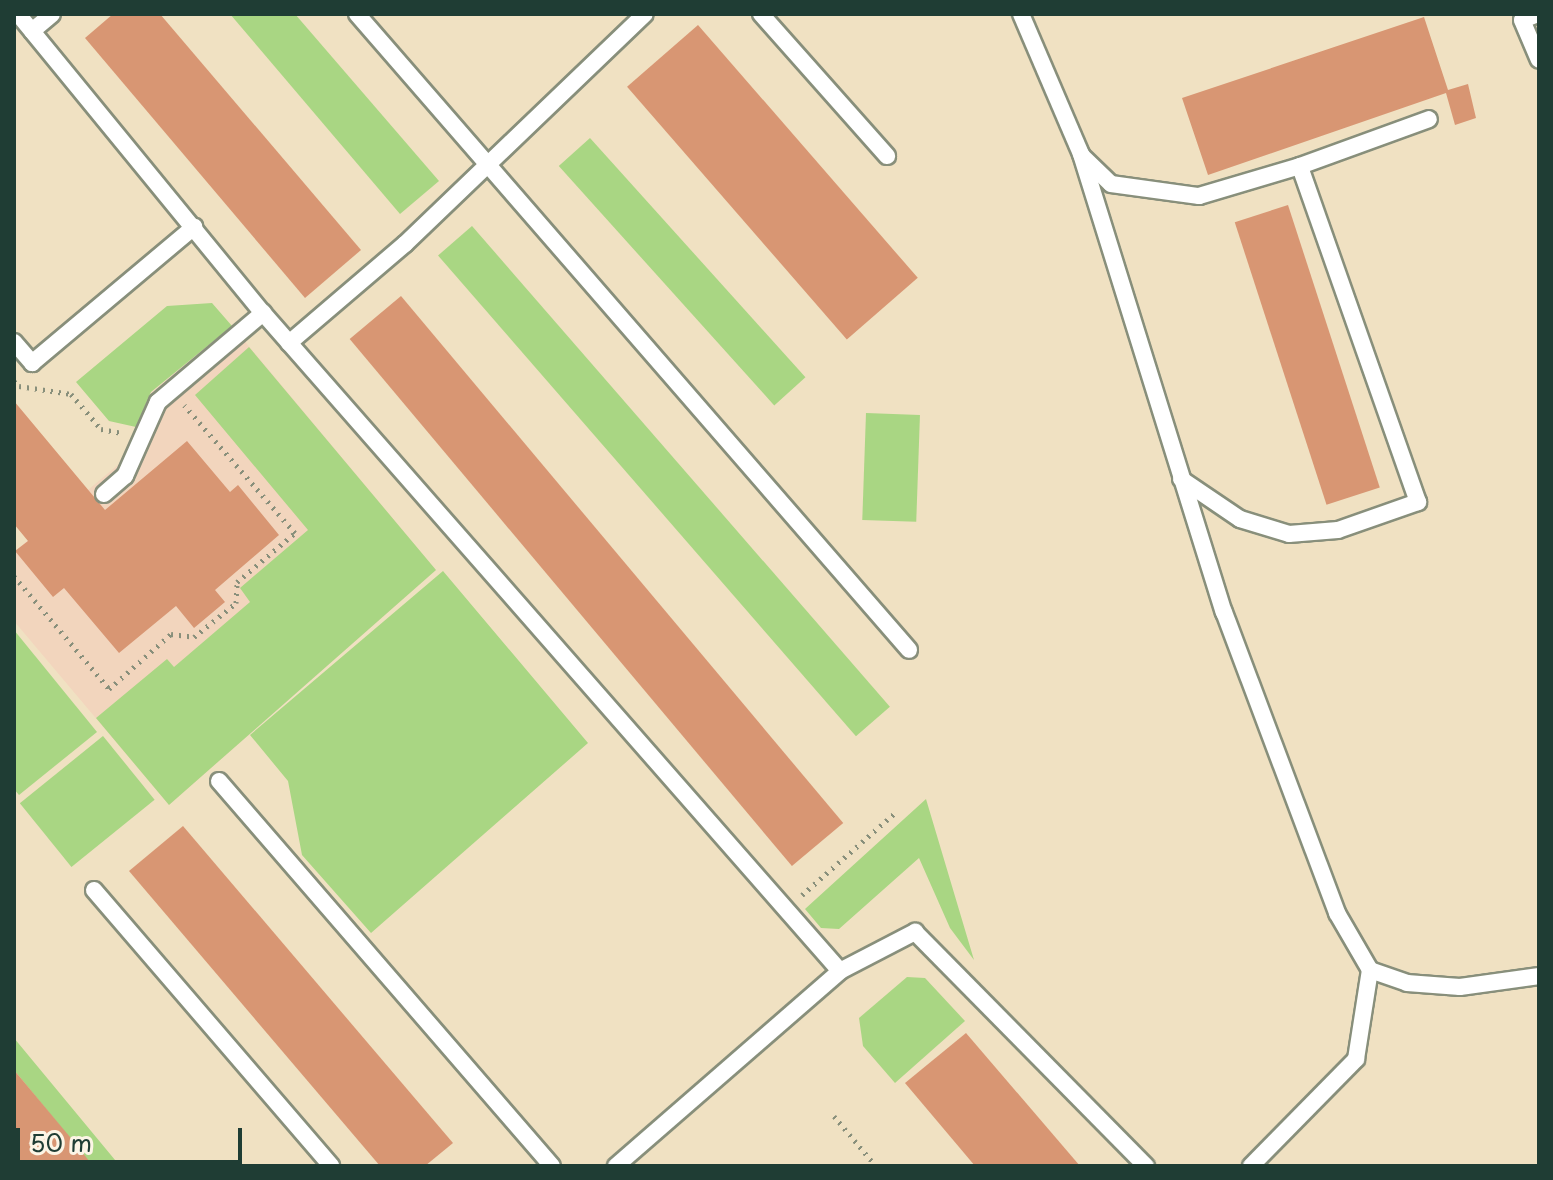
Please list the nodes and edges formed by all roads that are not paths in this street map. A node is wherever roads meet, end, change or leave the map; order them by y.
1 (18, 14) edge
2 (52, 14) edge
3 (357, 14) edge
4 (645, 14) edge
5 (761, 14) edge
6 (1021, 14) edge
7 (1538, 14) edge
8 (32, 31) junction
9 (1539, 60) edge
10 (1429, 119) dead end
11 (1081, 154) junction
12 (887, 156) dead end
13 (490, 163) junction
14 (1300, 166) junction
15 (194, 227) junction
16 (263, 313) junction
17 (14, 342) edge
18 (289, 343) junction
19 (1181, 479) junction
20 (104, 494) dead end
21 (909, 650) dead end
22 (219, 781) dead end
23 (94, 890) dead end
24 (1370, 970) junction
25 (840, 971) junction
26 (1539, 976) edge
27 (331, 1166) edge
28 (552, 1166) edge
29 (616, 1166) edge
30 (1146, 1166) edge
31 (1251, 1166) edge

1 - 8 lane
2 - 8 lane
3 - 13 lane
4 - 13 lane
5 - 12 lane
6 - 11 lane
7 - 9 lane
8 - 15 lane
10 - 14 lane
11 - 14 lane
11 - 19 lane
13 - 18 lane
13 - 21 lane
14 - 19 lane
15 - 16 lane
15 - 17 lane
16 - 18 lane
16 - 20 lane
18 - 25 lane
19 - 24 lane
22 - 28 lane
23 - 27 lane
24 - 26 lane
24 - 31 lane
25 - 29 lane
25 - 30 lane

